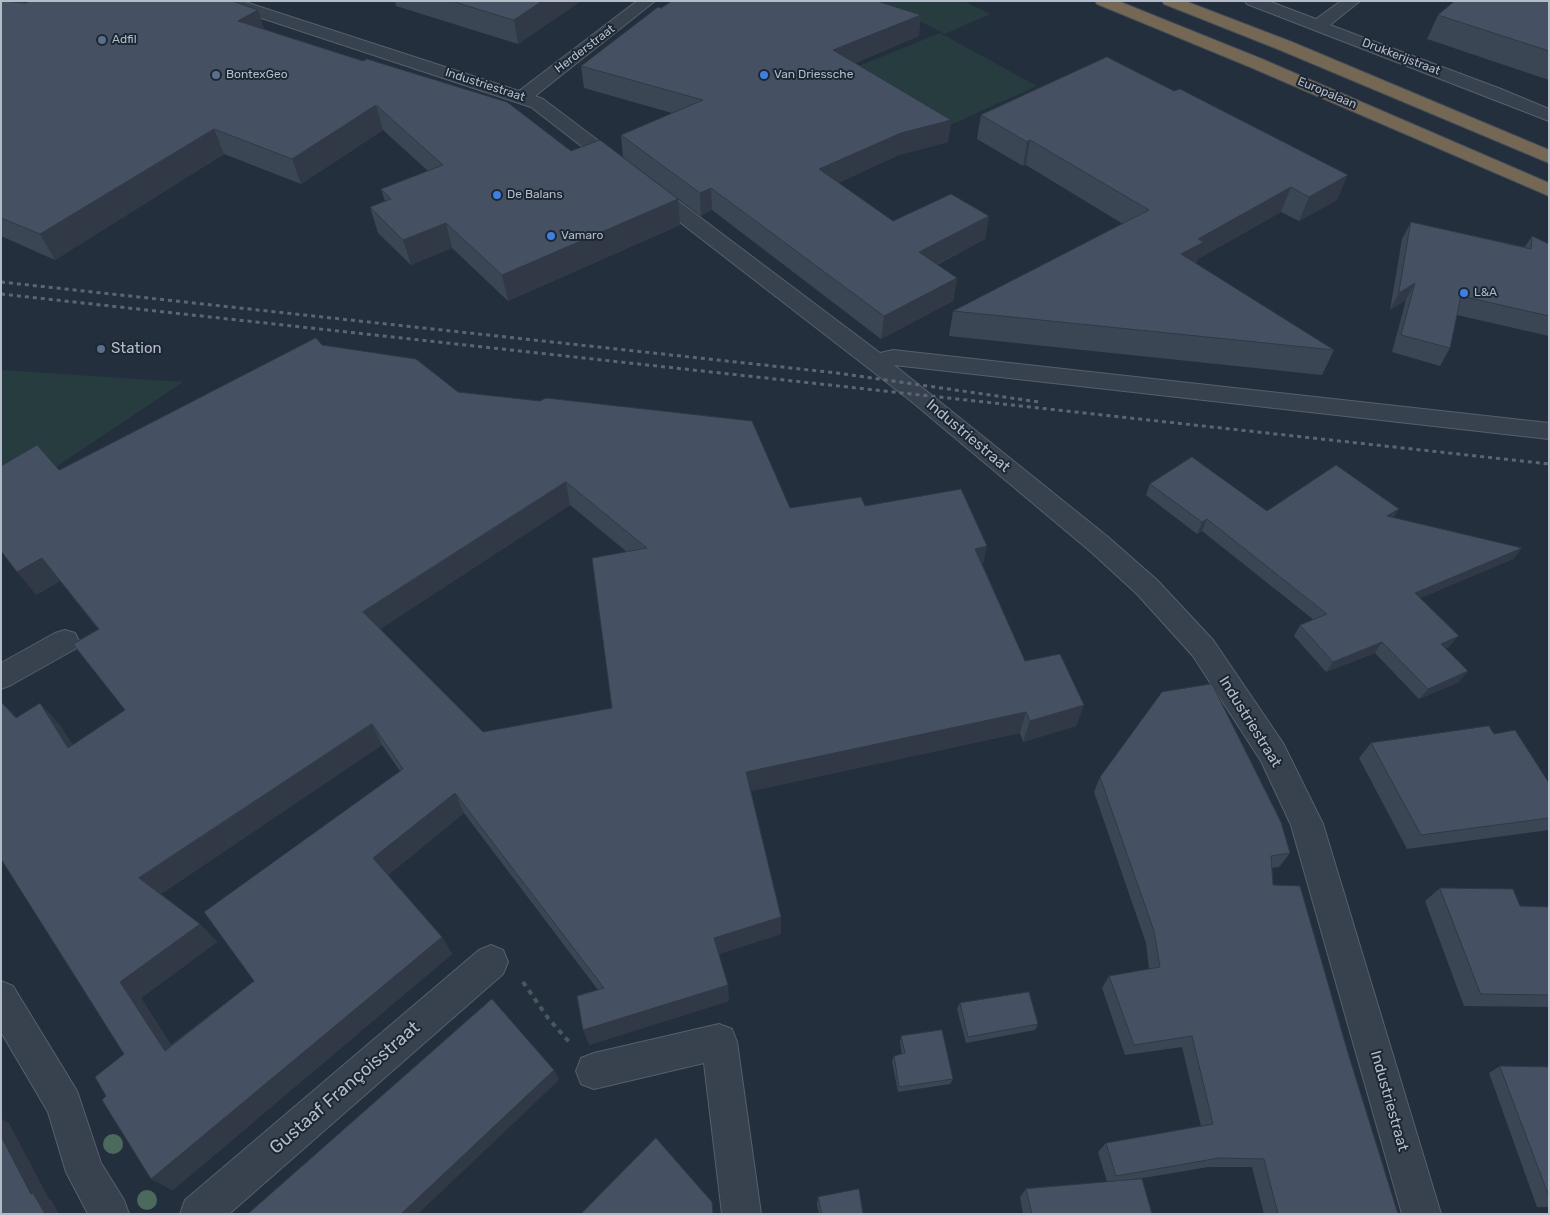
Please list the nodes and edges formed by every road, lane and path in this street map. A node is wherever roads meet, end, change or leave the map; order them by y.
1 (226, 1) edge
2 (647, 1) edge
3 (1103, 1) edge
4 (1170, 1) edge
5 (1253, 1) edge
6 (1352, 1) edge
7 (1318, 26) junction
8 (523, 97) junction
9 (1549, 116) edge
10 (1549, 157) edge
11 (1549, 190) edge
12 (876, 362) junction
13 (1549, 431) edge
14 (65, 640) dead end
15 (1, 677) edge
16 (491, 962) joint
17 (1, 998) edge
18 (594, 1071) joint
19 (110, 1214) edge
20 (199, 1214) edge
21 (742, 1214) edge
22 (1422, 1214) edge

1 - 8 street, Industriestraat
2 - 8 street, Herderstraat
3 - 11 highway, Europalaan
4 - 10 highway, Europalaan
5 - 7 street, Drukkerijstraat
6 - 7 street
7 - 9 street, Drukkerijstraat
8 - 12 street, Industriestraat
12 - 13 street
12 - 22 street, Industriestraat
14 - 15 street
16 - 18 path
16 - 20 street, Gustaaf Françoisstraat
17 - 19 street
18 - 21 street

